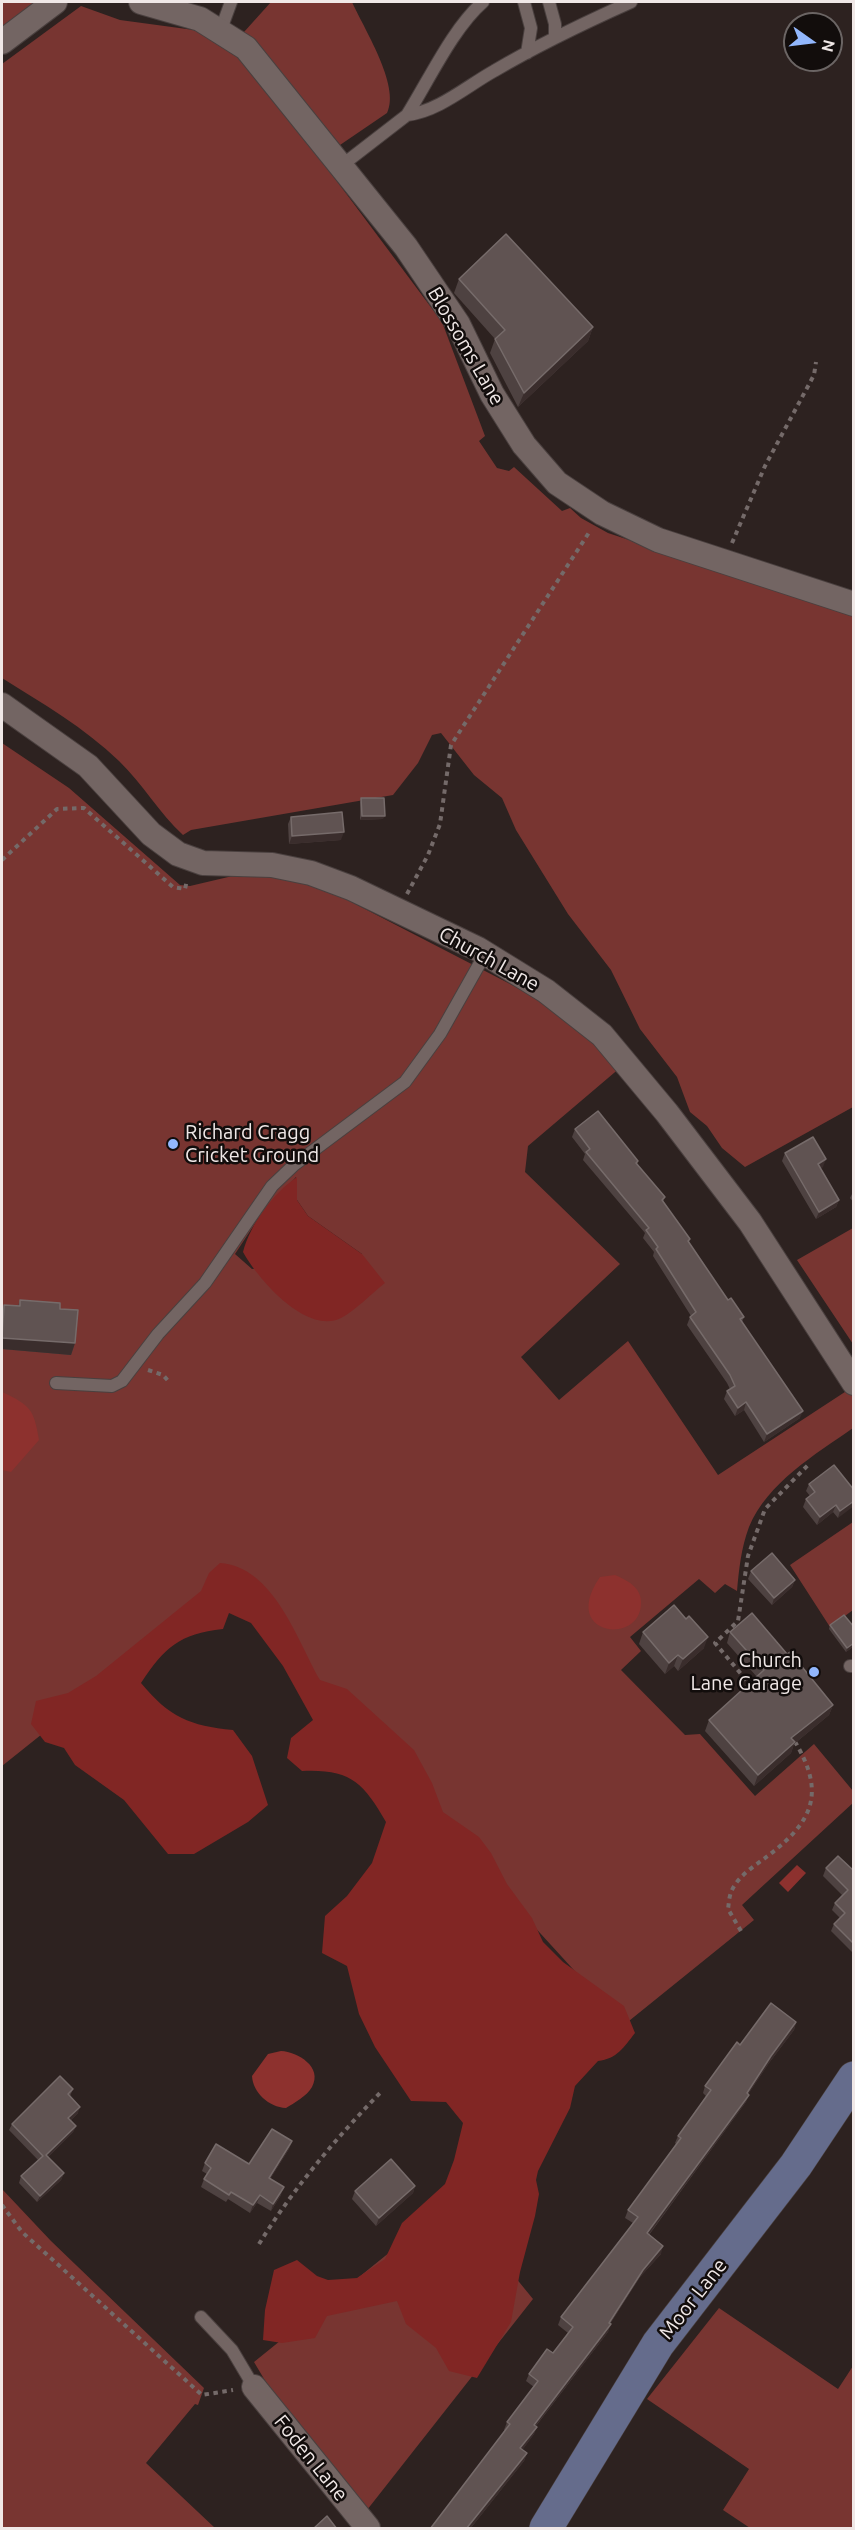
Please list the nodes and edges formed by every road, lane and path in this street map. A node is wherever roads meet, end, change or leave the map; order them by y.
1 (55, 2) edge
2 (141, 2) edge
3 (231, 2) edge
4 (483, 2) edge
5 (524, 2) edge
6 (549, 2) edge
7 (631, 2) edge
8 (220, 32) junction
9 (555, 38) junction
10 (2, 42) edge
11 (527, 53) junction
12 (407, 115) junction
13 (341, 166) junction
14 (816, 362) dead end
15 (602, 513) junction
16 (725, 564) junction
17 (854, 604) edge
18 (2, 705) edge
19 (192, 859) junction
20 (2, 860) edge
21 (396, 910) junction
22 (485, 954) junction
23 (136, 1366) junction
24 (56, 1383) dead end
25 (170, 1383) dead end
26 (854, 1383) edge
27 (810, 1463) dead end
28 (758, 1694) edge
29 (789, 1734) edge
30 (741, 1931) dead end
31 (854, 2078) edge
32 (381, 2092) dead end
33 (2, 2205) edge
34 (259, 2244) dead end
35 (201, 2317) dead end
36 (254, 2387) junction
37 (368, 2529) edge
38 (546, 2529) edge

1 - 10 street
2 - 8 street, Blossoms Lane
3 - 8 lane
4 - 12 lane
5 - 11 lane
6 - 9 lane
7 - 9 lane
8 - 13 street, Blossoms Lane
9 - 11 lane
11 - 12 lane
12 - 13 lane
13 - 15 street, Blossoms Lane
14 - 16 path
15 - 16 street, Blossoms Lane
15 - 21 path
16 - 17 street, Blossoms Lane
18 - 19 street, Church Lane
19 - 20 path
19 - 21 street, Church Lane
21 - 22 street, Church Lane
22 - 23 lane
22 - 26 street, Church Lane
23 - 24 lane
23 - 25 path
27 - 28 path
29 - 30 path
31 - 38 street, Moor Lane
32 - 34 path
33 - 36 path
35 - 36 lane
36 - 37 street, Foden Lane

